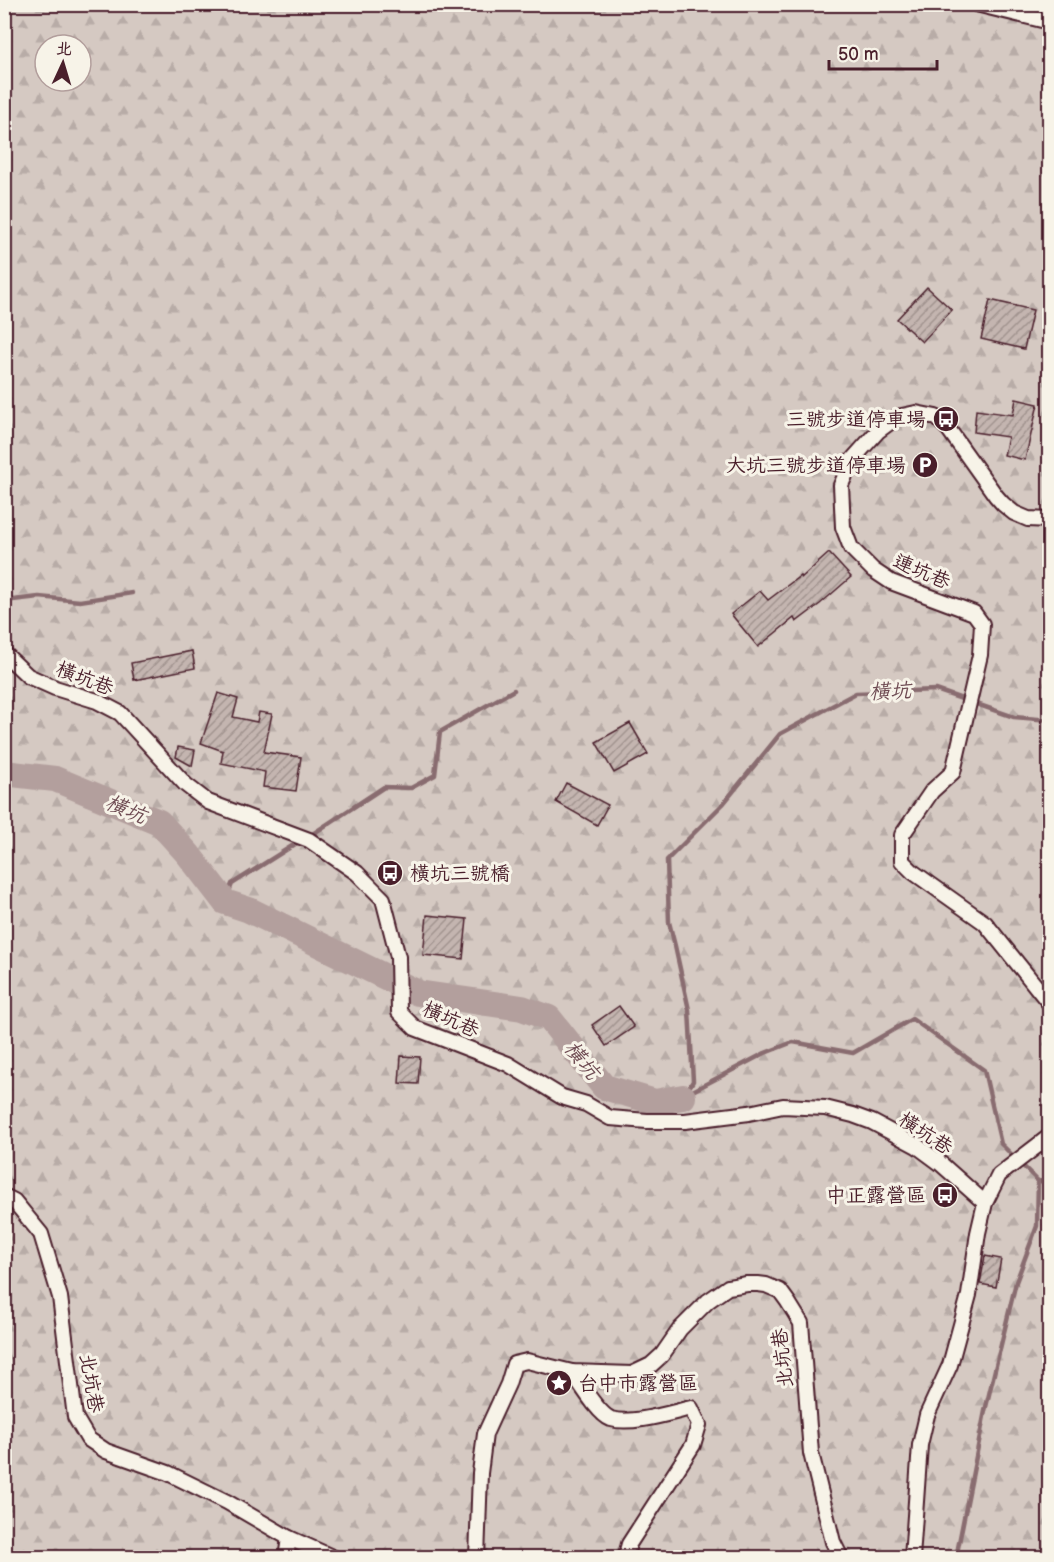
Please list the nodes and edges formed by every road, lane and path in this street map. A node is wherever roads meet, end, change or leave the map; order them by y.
1 (976, 4) edge
2 (1050, 22) edge
3 (1050, 520) edge
4 (4, 652) edge
5 (1050, 1004) edge
6 (1050, 1136) edge
7 (4, 1196) edge
8 (985, 1203) junction
9 (572, 1372) junction
10 (289, 1538) junction
11 (286, 1557) edge
12 (334, 1557) edge
13 (477, 1557) edge
14 (625, 1557) edge
15 (841, 1557) edge
16 (912, 1557) edge

1 - 2 street
3 - 5 street, 連坑巷
4 - 8 street, 橫坑巷
6 - 8 street
7 - 10 street, 北坑巷
8 - 16 street
9 - 13 street, 北坑巷
9 - 14 street
9 - 15 street, 北坑巷
10 - 11 street
10 - 12 street, 北坑巷

